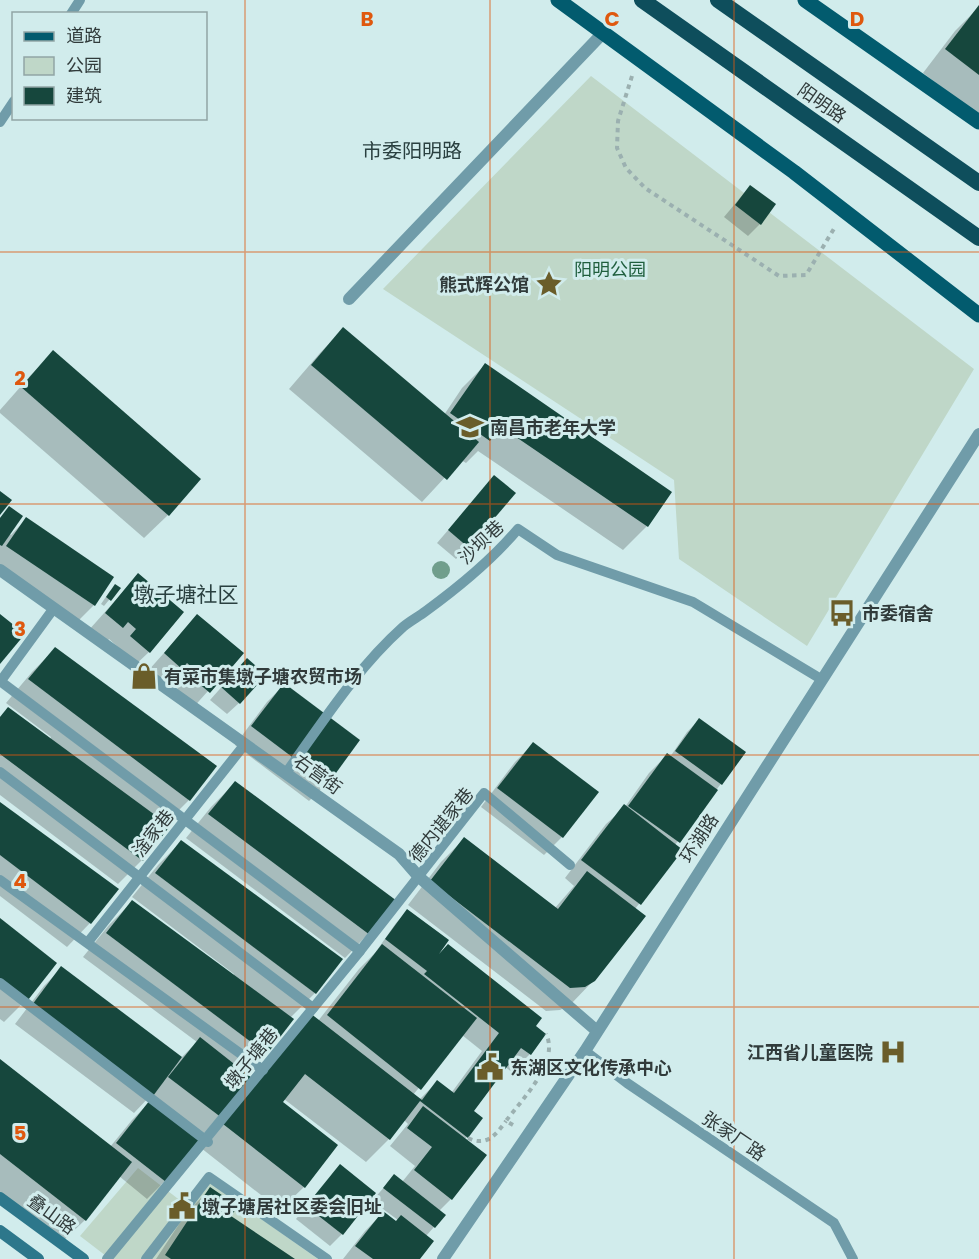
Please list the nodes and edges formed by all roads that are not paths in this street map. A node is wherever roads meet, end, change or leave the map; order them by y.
1 (558, 0) edge
2 (642, 0) edge
3 (718, 0) edge
4 (805, 0) edge
5 (603, 33) junction
6 (12, 104) edge
7 (0, 122) edge
8 (979, 122) edge
9 (979, 183) edge
10 (979, 238) edge
11 (349, 299) dead end
12 (979, 315) edge
13 (979, 434) edge
14 (0, 570) edge
15 (54, 608) junction
16 (821, 679) junction
17 (0, 681) edge
18 (245, 744) junction
19 (0, 772) edge
20 (286, 773) junction
21 (185, 820) junction
22 (570, 865) dead end
23 (139, 877) junction
24 (420, 877) junction
25 (0, 880) edge
26 (88, 942) junction
27 (360, 951) junction
28 (0, 983) edge
29 (313, 1008) junction
30 (597, 1031) junction
31 (585, 1051) junction
32 (263, 1070) junction
33 (206, 1141) junction
34 (0, 1198) edge
35 (0, 1231) edge
36 (38, 1259) edge
37 (83, 1259) edge
38 (107, 1259) edge
39 (146, 1259) edge
40 (327, 1259) edge
41 (443, 1259) edge
42 (852, 1259) edge

1 - 5 main road
2 - 10 highway, 阳明路
3 - 9 highway, 阳明路
4 - 8 main road
5 - 11 street
5 - 12 main road
6 - 7 lane
13 - 16 street, 环湖路
14 - 15 street, 右营街
15 - 17 lane
15 - 18 street, 右营街
16 - 20 lane, 沙坝巷
16 - 30 street, 环湖路
17 - 21 lane
18 - 20 street, 右营街
18 - 21 lane, 淦家巷
19 - 23 lane
20 - 24 street, 右营街
21 - 23 lane, 淦家巷
21 - 27 lane
22 - 24 lane, 德内谌家巷
23 - 26 lane, 淦家巷
23 - 29 lane
24 - 27 lane, 墩子塘巷
24 - 30 street, 右营街
25 - 26 lane
26 - 32 lane
27 - 29 lane, 墩子塘巷
28 - 33 lane
29 - 32 lane, 墩子塘巷
30 - 31 street, 环湖路
31 - 41 street, 环湖路
31 - 42 lane, 张家厂路
32 - 33 lane, 墩子塘巷
33 - 38 lane, 墩子塘巷
34 - 37 main road, 叠山路
35 - 36 main road
39 - 40 lane

